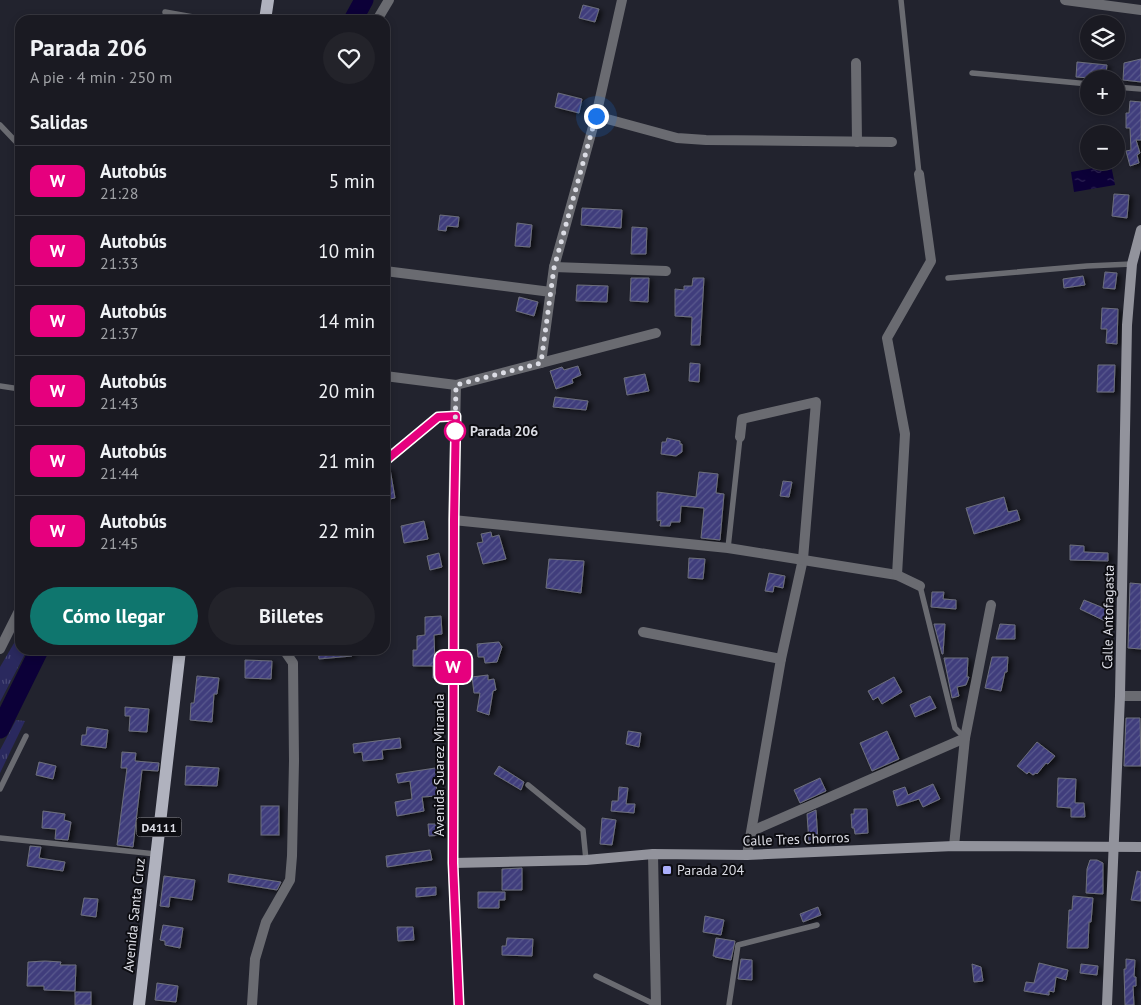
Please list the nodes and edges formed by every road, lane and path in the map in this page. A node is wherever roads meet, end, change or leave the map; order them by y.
1 (268, 0) edge
2 (389, 0) edge
3 (622, 0) edge
4 (901, 0) edge
5 (1065, 0) edge
6 (1141, 10) edge
7 (165, 12) dead end
8 (182, 15) edge
9 (266, 15) edge
10 (380, 15) edge
11 (856, 63) dead end
12 (972, 73) dead end
13 (1080, 83) edge
14 (1125, 88) edge
15 (1141, 89) edge
16 (596, 116) junction
17 (0, 125) edge
18 (15, 141) edge
19 (857, 142) junction
20 (892, 142) dead end
21 (918, 174) joint
22 (1141, 230) edge
23 (1132, 264) junction
24 (554, 268) junction
25 (666, 271) dead end
26 (390, 272) edge
27 (948, 278) dead end
28 (551, 292) junction
29 (656, 333) dead end
30 (541, 363) junction
31 (390, 377) edge
32 (456, 385) junction
33 (0, 386) edge
34 (15, 388) edge
35 (456, 416) junction
36 (740, 437) joint
37 (390, 458) edge
38 (454, 520) junction
39 (728, 548) junction
40 (803, 559) junction
41 (897, 576) junction
42 (920, 586) joint
43 (991, 605) dead end
44 (15, 619) edge
45 (643, 632) dead end
46 (0, 649) edge
47 (179, 655) edge
48 (287, 655) edge
49 (781, 659) junction
50 (1120, 696) junction
51 (1141, 696) edge
52 (26, 736) dead end
53 (966, 738) junction
54 (528, 785) dead end
55 (0, 789) edge
56 (752, 831) junction
57 (0, 838) edge
58 (954, 846) junction
59 (1114, 847) junction
60 (1141, 847) edge
61 (156, 854) junction
62 (653, 854) junction
63 (748, 855) junction
64 (586, 860) junction
65 (453, 863) junction
66 (818, 925) dead end
67 (596, 976) dead end
68 (139, 1005) edge
69 (252, 1005) edge
70 (459, 1005) edge
71 (656, 1005) edge
72 (729, 1005) edge
73 (1108, 1005) edge

1 - 9 main road
2 - 10 street
3 - 16 street
4 - 21 lane
5 - 6 street
7 - 8 lane
11 - 19 street
12 - 13 lane
14 - 15 lane
16 - 19 street
16 - 24 street
17 - 18 lane
19 - 20 street
21 - 41 street
22 - 23 main road, Calle Antofagasta
23 - 27 lane
23 - 50 main road, Calle Antofagasta
24 - 25 street
24 - 28 street
26 - 28 street
28 - 30 street
29 - 30 street
30 - 32 street
31 - 32 street
32 - 35 street, Avenida Suarez Miranda
33 - 34 lane
35 - 37 street
35 - 38 street, Avenida Suarez Miranda
36 - 39 lane
36 - 40 street
38 - 39 street
38 - 65 street, Avenida Suarez Miranda
39 - 40 street
40 - 41 street
40 - 49 street
41 - 42 street
42 - 53 lane
43 - 53 street
44 - 46 street
45 - 49 street
47 - 61 main road, Avenida Santa Cruz / D4111
48 - 69 street
49 - 56 street
50 - 51 street
50 - 59 main road, Calle Antofagasta
52 - 55 lane
53 - 56 street
53 - 58 street
54 - 64 lane
56 - 63 street
57 - 61 lane
58 - 59 main road, Calle Tres Chorros
58 - 63 main road, Calle Tres Chorros
59 - 60 main road, Calle Tres Chorros
59 - 73 main road, Calle Antofagasta
61 - 68 main road, Avenida Santa Cruz / D4111
62 - 63 main road, Calle Tres Chorros
62 - 64 main road, Calle Tres Chorros
62 - 71 street
64 - 65 main road, Calle Tres Chorros
65 - 70 main road, Avenida Suarez Miranda
66 - 72 lane
67 - 71 lane

